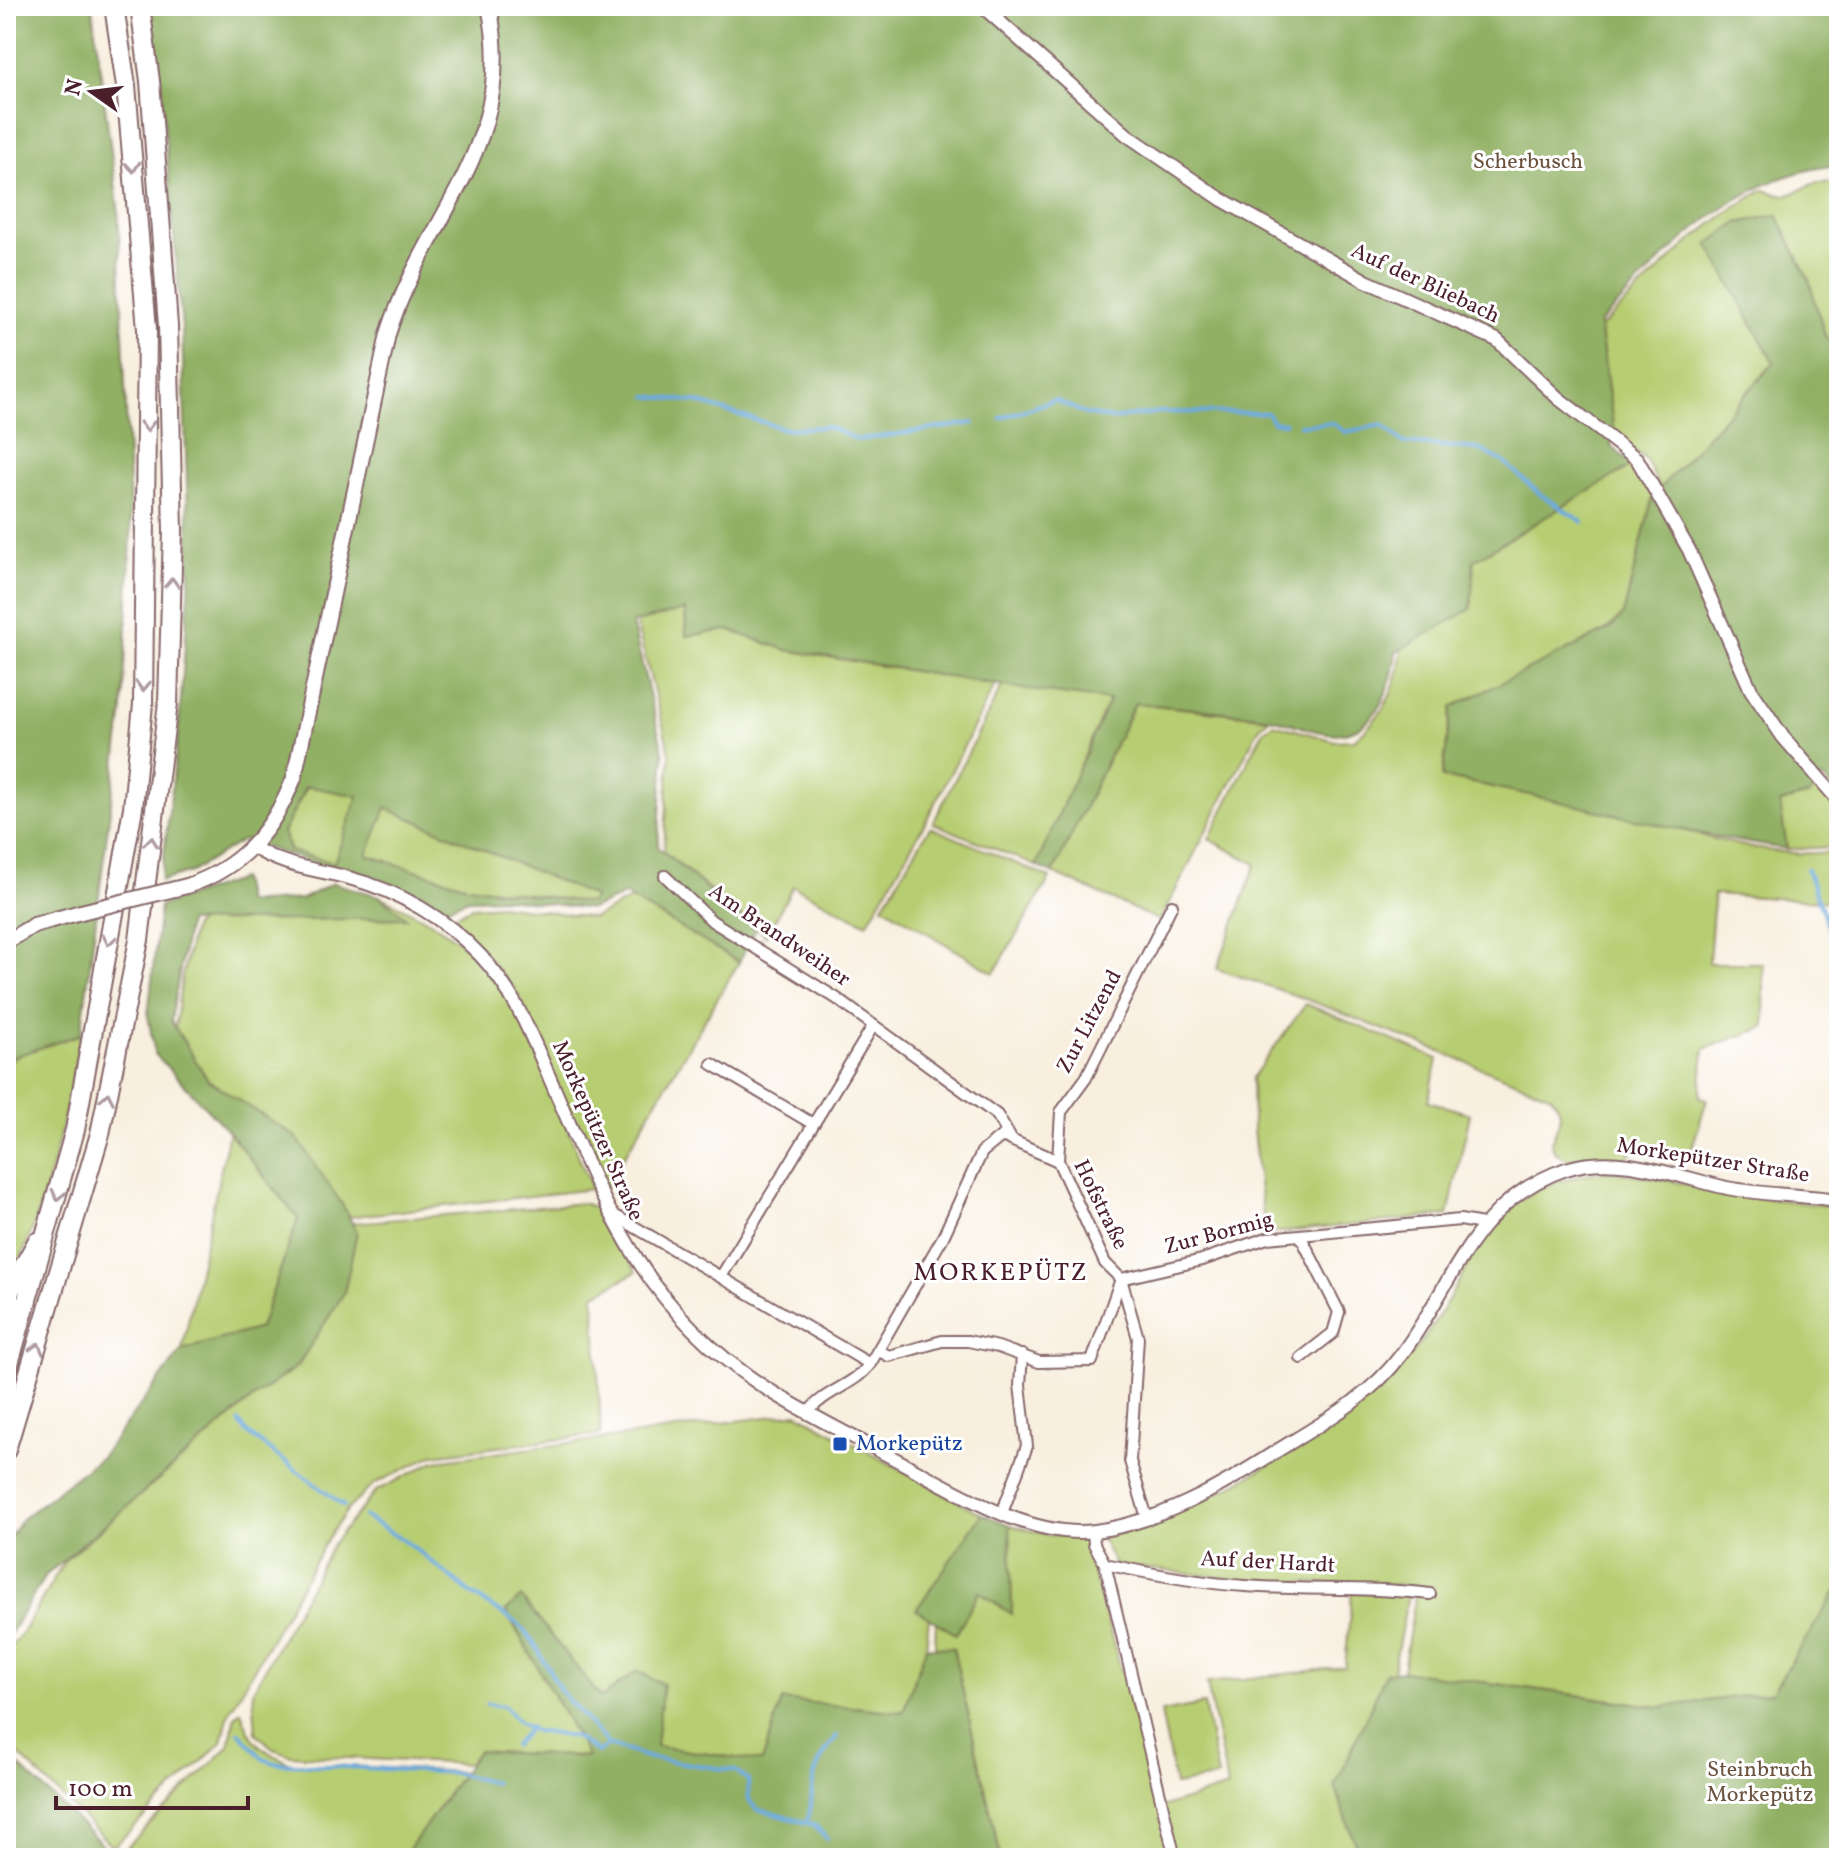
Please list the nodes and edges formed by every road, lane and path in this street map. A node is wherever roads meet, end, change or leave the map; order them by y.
1 (114, 6) edge
2 (140, 6) edge
3 (489, 6) edge
4 (982, 6) edge
5 (1839, 801) edge
6 (253, 847) junction
7 (665, 876) dead end
8 (1172, 905) dead end
9 (6, 942) edge
10 (873, 1026) junction
11 (712, 1064) dead end
12 (813, 1124) junction
13 (1010, 1137) junction
14 (1058, 1161) junction
15 (1839, 1200) edge
16 (607, 1212) junction
17 (1483, 1224) junction
18 (50, 1229) junction
19 (1300, 1235) junction
20 (722, 1275) junction
21 (1121, 1279) junction
22 (6, 1298) edge
23 (879, 1351) junction
24 (1022, 1355) junction
25 (1301, 1358) dead end
26 (870, 1364) junction
27 (6, 1374) edge
28 (808, 1413) junction
29 (6, 1450) edge
30 (1002, 1513) junction
31 (1147, 1518) junction
32 (1093, 1532) junction
33 (1105, 1564) junction
34 (1430, 1594) dead end
35 (1175, 1858) edge

1 -> 18 highway
29 -> 2 highway
3 - 6 main road
4 - 5 street, Auf der Bliebach
6 - 9 main road, bridge
6 - 16 street, Morkepützer Straße
7 - 10 street, Am Brandweiher
8 - 14 street, Zur Litzend
10 - 12 street
10 - 13 street, Am Brandweiher
11 - 12 street
12 - 20 street
13 - 14 street, Hofstraße
13 - 23 street
14 - 21 street, Hofstraße
15 - 17 street, Morkepützer Straße
16 - 20 street
16 - 28 street, Morkepützer Straße
17 - 19 street, Zur Bormig
17 - 31 street, Morkepützer Straße
18 - 22 highway
18 - 27 highway
19 - 21 street, Zur Bormig
19 - 25 street, Zur Bormig
20 - 26 street
21 - 24 street
21 - 31 street, Hofstraße
23 - 24 street
23 - 26 street
24 - 30 street
26 - 28 street
28 - 30 street, Morkepützer Straße
30 - 32 street, Morkepützer Straße
31 - 32 street, Morkepützer Straße
32 - 33 street
33 - 34 street, Auf der Hardt
33 - 35 street

